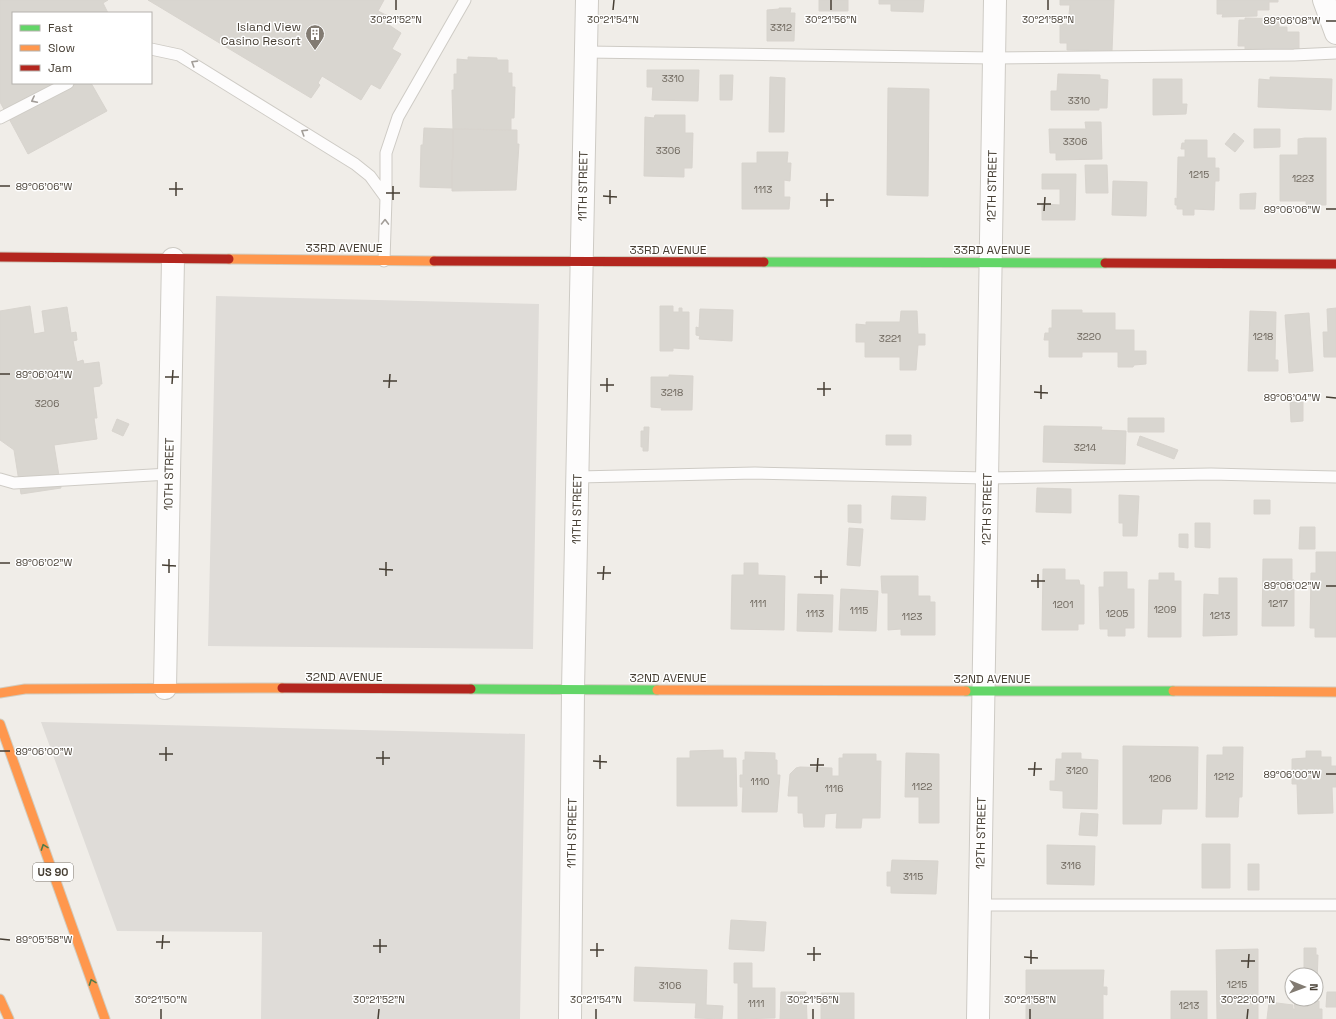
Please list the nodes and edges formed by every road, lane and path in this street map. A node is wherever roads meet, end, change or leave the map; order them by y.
1 (465, 0) edge
2 (586, 0) edge
3 (995, 0) edge
4 (1324, 0) edge
5 (1336, 33) edge
6 (152, 48) edge
7 (586, 52) junction
8 (1336, 53) edge
9 (994, 58) junction
10 (66, 84) edge
11 (0, 118) edge
12 (386, 198) junction
13 (0, 257) edge
14 (173, 259) junction
15 (384, 261) junction
16 (582, 262) junction
17 (991, 262) junction
18 (1336, 264) edge
19 (169, 474) junction
20 (578, 477) junction
21 (1336, 477) edge
22 (987, 478) junction
23 (0, 479) edge
24 (166, 688) junction
25 (573, 690) junction
26 (984, 692) junction
27 (1336, 692) edge
28 (0, 693) edge
29 (0, 724) edge
30 (980, 905) junction
31 (1336, 905) edge
32 (0, 999) edge
33 (9, 1019) edge
34 (105, 1019) edge
35 (570, 1019) edge
36 (978, 1019) edge

1 - 12 lane
2 - 7 street, 11TH STREET
3 - 9 street, 12TH STREET
4 - 5 street
12 -> 6 lane
7 - 9 lane
7 - 16 street, 11TH STREET
8 - 9 lane
9 - 17 street, 12TH STREET
10 -> 11 lane
15 -> 12 lane
13 - 14 street, 33RD AVENUE
14 - 15 street, 33RD AVENUE
14 - 19 street, 10TH STREET
15 - 16 street, 33RD AVENUE
16 - 17 street, 33RD AVENUE
16 - 20 street, 11TH STREET
17 - 18 street, 33RD AVENUE
17 - 22 street, 12TH STREET
19 - 23 lane
19 - 24 street, 10TH STREET
20 - 22 lane
20 - 25 street, 11TH STREET
21 - 22 lane
22 - 26 street, 12TH STREET
24 - 25 street, 32ND AVENUE
24 - 28 street, 32ND AVENUE
25 - 26 street, 32ND AVENUE
25 - 35 street, 11TH STREET
26 - 27 street, 32ND AVENUE
26 - 30 street, 12TH STREET
34 -> 29 street, US 90
30 - 31 lane
30 - 36 street, 12TH STREET
32 - 33 street

